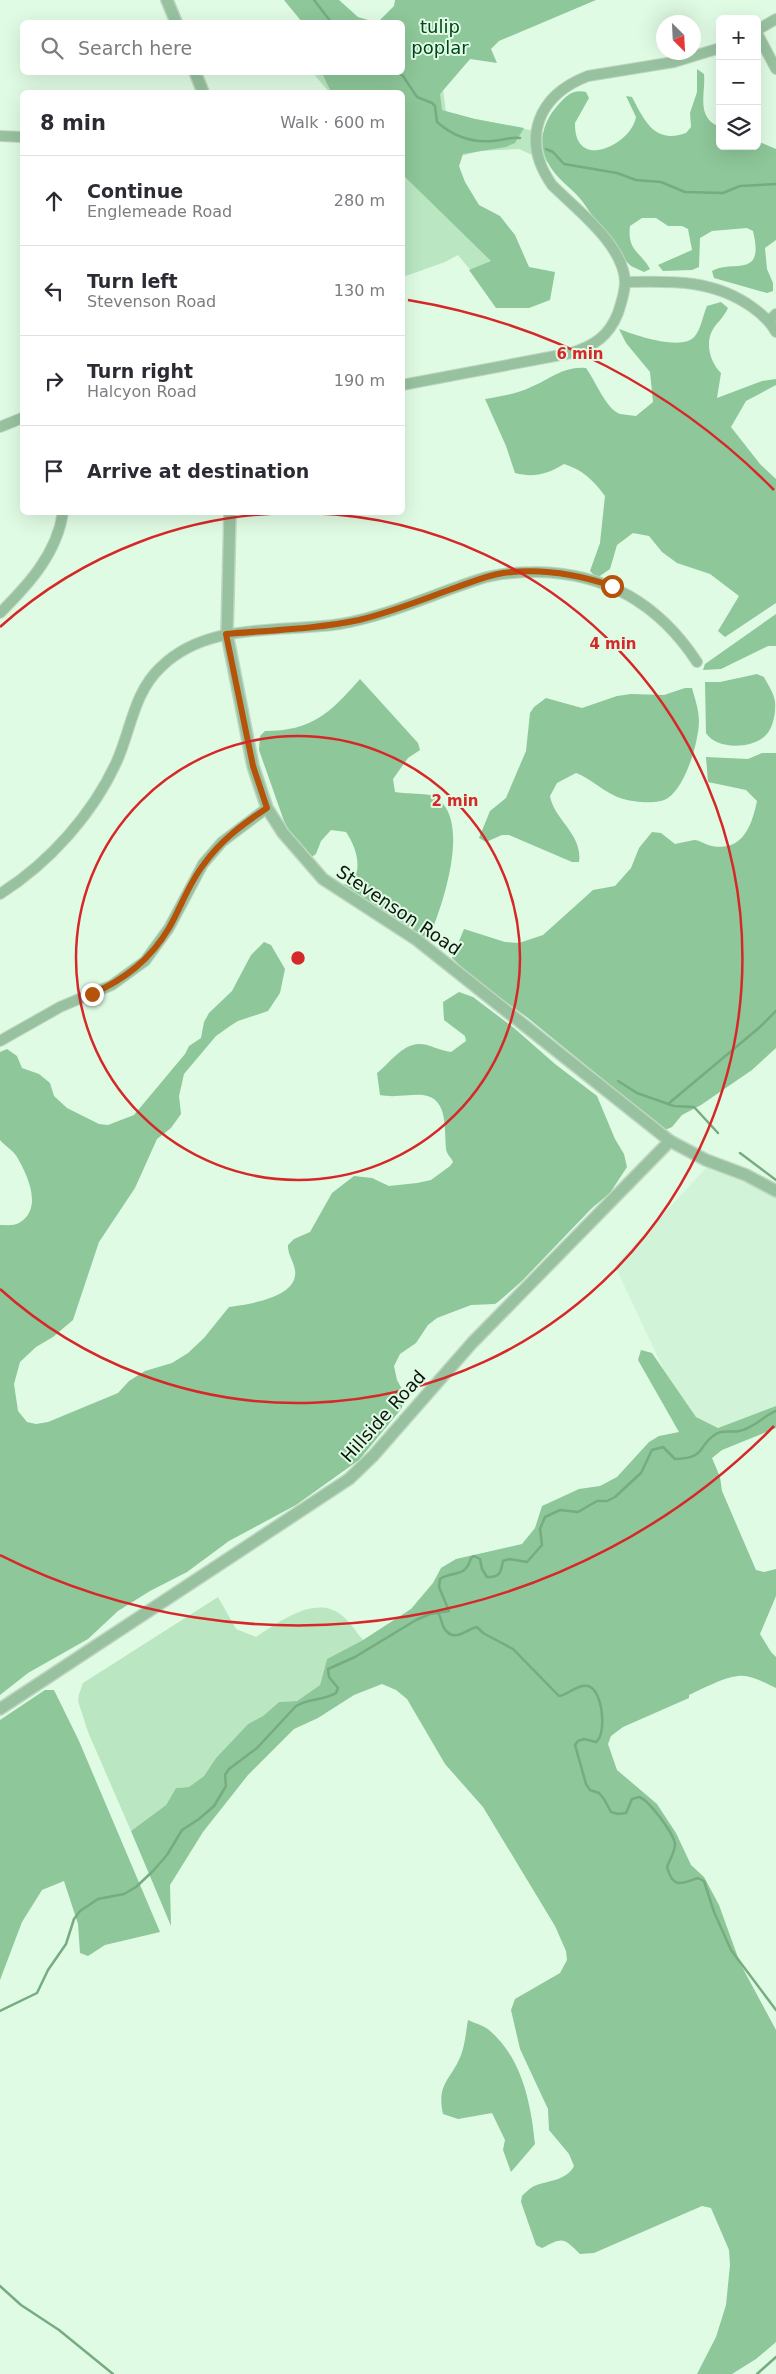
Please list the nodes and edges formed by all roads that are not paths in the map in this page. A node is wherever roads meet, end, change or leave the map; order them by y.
1 (167, 0) edge
2 (776, 19) edge
3 (175, 20) edge
4 (761, 28) edge
5 (761, 39) edge
6 (716, 49) edge
7 (776, 69) edge
8 (197, 75) edge
9 (202, 90) edge
10 (0, 136) edge
11 (20, 137) edge
12 (625, 282) junction
13 (772, 317) edge
14 (776, 332) edge
15 (405, 384) edge
16 (20, 419) edge
17 (0, 427) edge
18 (62, 515) edge
19 (230, 515) edge
20 (0, 613) edge
21 (226, 634) junction
22 (697, 662) dead end
23 (267, 808) junction
24 (0, 894) edge
25 (0, 1041) edge
26 (670, 1141) junction
27 (776, 1191) edge
28 (0, 1709) edge

1 - 3 street
2 - 4 street
5 - 7 street
6 - 12 street
8 - 9 street
10 - 11 street
12 - 13 street
12 - 15 street
13 - 14 street
16 - 17 street
18 - 20 street
19 - 21 street, Stevenson Road
21 - 22 street
21 - 23 street, Stevenson Road
21 - 24 street
23 - 25 street
23 - 26 street, Stevenson Road
26 - 27 street, Stevenson Road
26 - 28 street, Hillside Road

